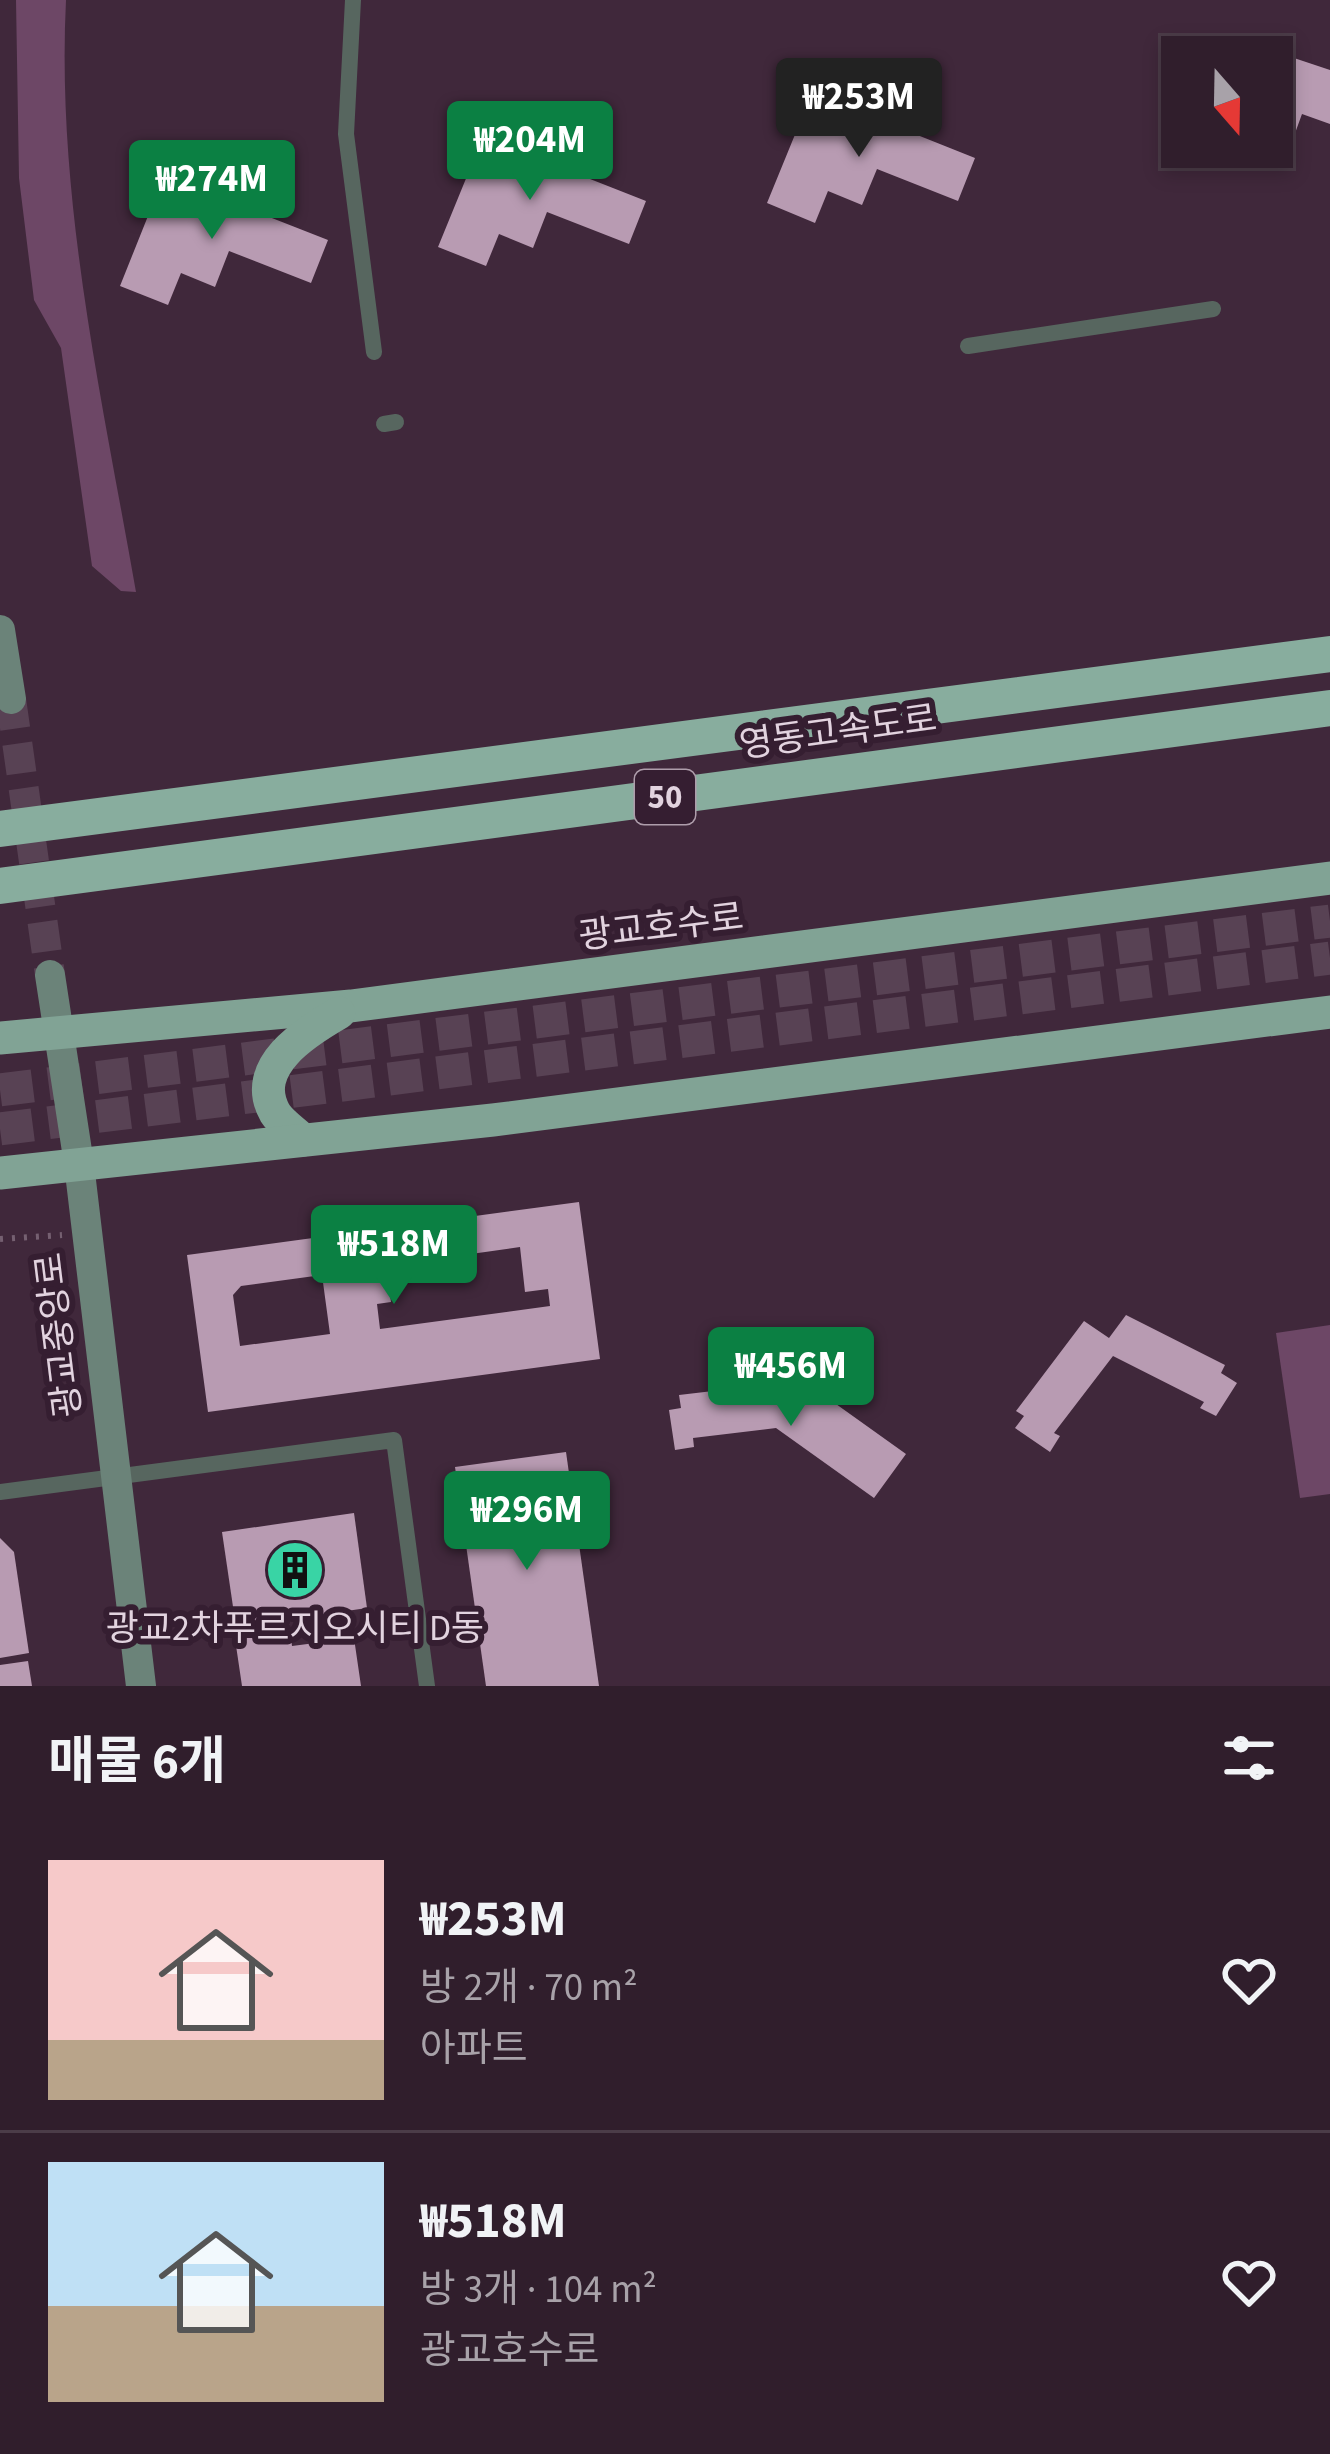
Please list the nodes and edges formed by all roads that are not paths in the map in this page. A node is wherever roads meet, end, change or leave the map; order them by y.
1 (352, 0) edge
2 (1213, 309) dead end
3 (968, 346) dead end
4 (374, 352) dead end
5 (0, 630) edge
6 (1330, 654) edge
7 (10, 699) dead end
8 (1330, 708) edge
9 (0, 829) edge
10 (1330, 878) edge
11 (0, 886) edge
12 (50, 975) tunnel mouth
13 (351, 1006) junction
14 (1330, 1012) edge
15 (58, 1032) junction
16 (0, 1038) edge
17 (303, 1140) junction
18 (79, 1164) junction
19 (0, 1173) edge
20 (114, 1478) junction
21 (0, 1492) edge
22 (141, 1686) edge
23 (428, 1686) edge

1 - 4 lane
2 - 3 lane
5 - 7 main road
6 - 9 highway, 영동고속도로 / 50
8 - 11 highway, 영동고속도로 / 50
10 - 13 highway, 광교호수로
12 - 15 main road, 광교중앙로
13 - 15 highway, 광교호수로
13 - 17 highway
14 - 17 highway
15 - 16 highway, 광교호수로
15 - 18 main road, 광교중앙로
17 - 18 highway
18 - 19 highway
18 - 20 main road, 광교중앙로
20 - 21 lane
20 - 22 main road, 광교중앙로
20 - 23 lane

